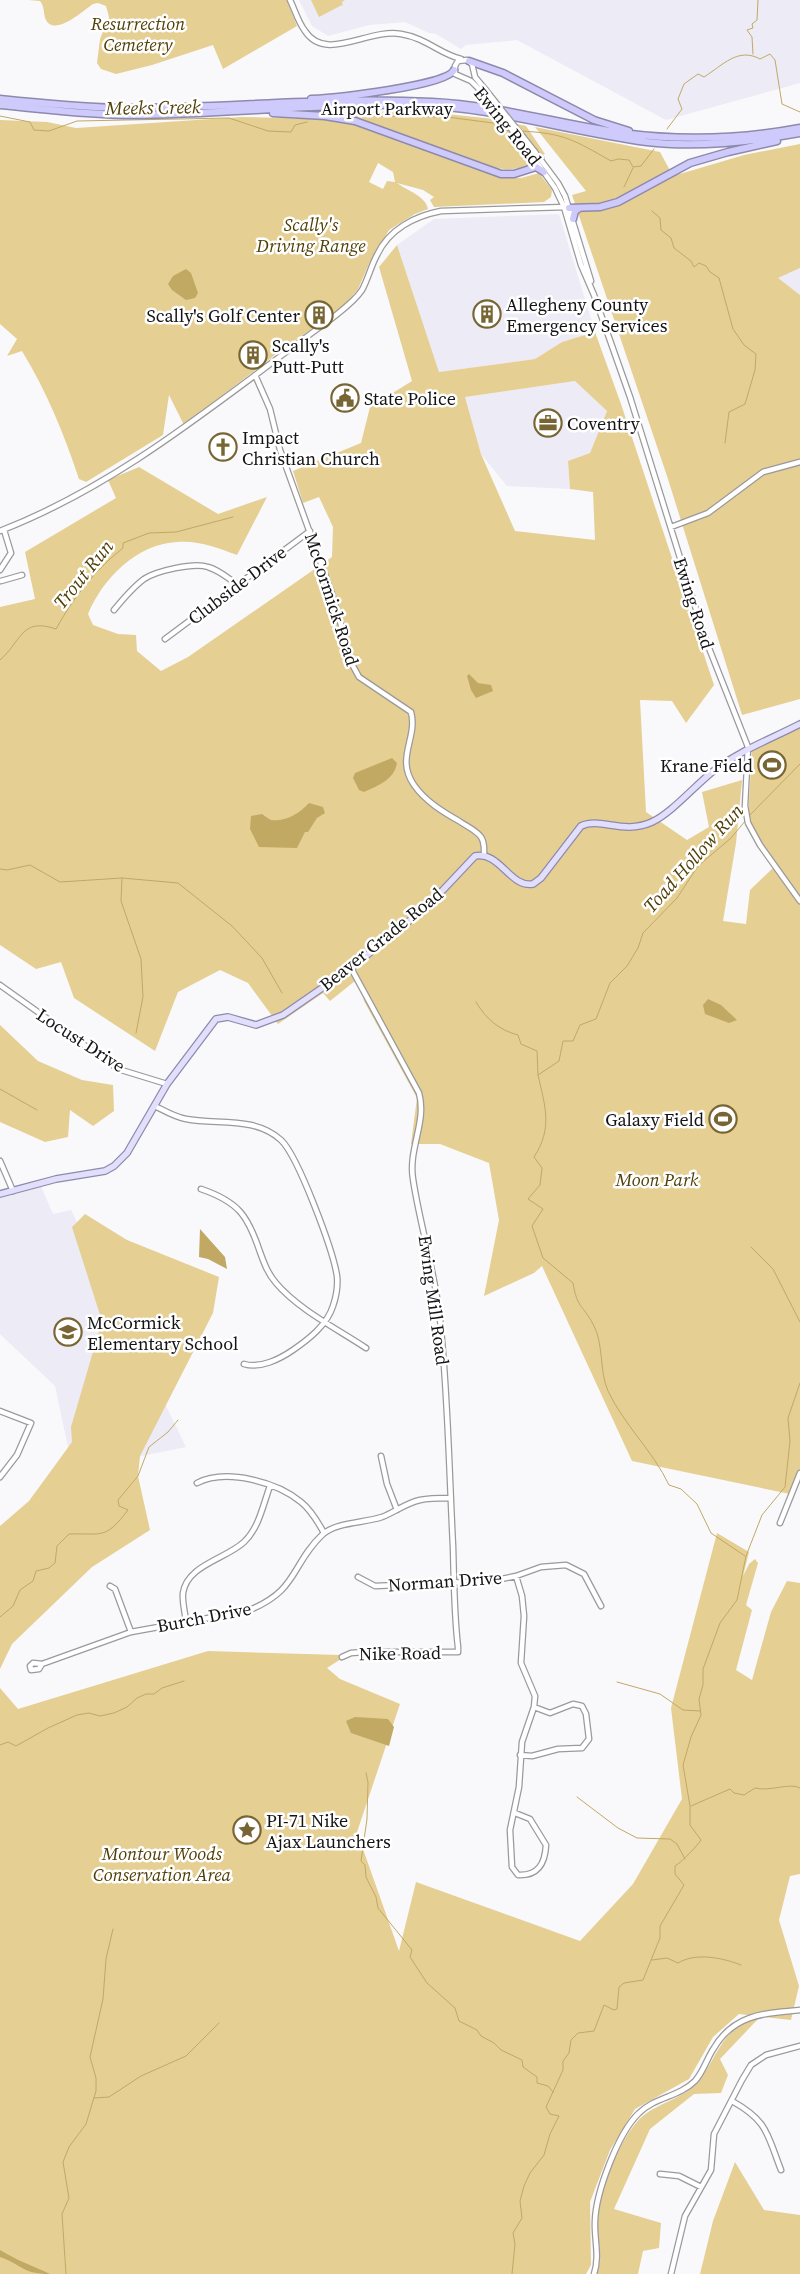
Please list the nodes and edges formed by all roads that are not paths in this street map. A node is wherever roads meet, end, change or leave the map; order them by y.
1 (290, 0) edge
2 (446, 54) junction
3 (461, 60) junction
4 (469, 62) junction
5 (454, 68) junction
6 (483, 91) junction
7 (0, 98) edge
8 (0, 106) edge
9 (158, 107) junction
10 (216, 111) junction
11 (800, 128) edge
12 (800, 135) edge
13 (665, 137) junction
14 (536, 156) junction
15 (529, 169) junction
16 (544, 172) junction
17 (566, 207) junction
18 (580, 208) junction
19 (573, 220) junction
20 (594, 295) junction
21 (255, 375) junction
22 (800, 462) edge
23 (671, 527) junction
24 (2, 530) edge
25 (310, 531) junction
26 (0, 570) edge
27 (22, 575) dead end
28 (0, 581) edge
29 (238, 585) junction
30 (114, 610) dead end
31 (165, 639) dead end
32 (800, 724) edge
33 (748, 748) junction
34 (484, 856) junction
35 (800, 901) edge
36 (350, 968) junction
37 (0, 985) edge
38 (167, 1084) junction
39 (155, 1106) junction
40 (0, 1161) edge
41 (201, 1189) dead end
42 (13, 1191) junction
43 (0, 1194) edge
44 (325, 1321) junction
45 (366, 1348) dead end
46 (244, 1364) dead end
47 (0, 1410) edge
48 (381, 1456) dead end
49 (800, 1473) edge
50 (0, 1477) edge
51 (197, 1483) dead end
52 (270, 1486) junction
53 (450, 1498) junction
54 (397, 1510) junction
55 (780, 1523) dead end
56 (324, 1533) junction
57 (516, 1576) junction
58 (358, 1577) dead end
59 (453, 1582) junction
60 (110, 1586) dead end
61 (601, 1606) dead end
62 (186, 1621) junction
63 (131, 1632) junction
64 (458, 1652) joint
65 (342, 1657) dead end
66 (42, 1664) dead end
67 (534, 1707) junction
68 (520, 1755) junction
69 (514, 1813) junction
70 (800, 2010) edge
71 (800, 2046) edge
72 (732, 2101) junction
73 (781, 2170) dead end
74 (660, 2174) dead end
75 (701, 2187) junction
76 (594, 2274) edge
77 (671, 2274) edge

1 - 2 street
2 - 3 street
2 - 5 street, Ewing Road
3 - 4 street
3 - 5 street
4 - 6 street, Ewing Road
4 - 13 highway
5 - 6 street, Ewing Road
5 - 9 highway
6 - 14 street, Ewing Road, bridge
7 - 9 highway, Airport Parkway
8 - 10 highway, Airport Parkway
9 - 13 highway, Airport Parkway
10 - 12 highway, Airport Parkway
10 - 15 highway
11 - 13 highway, Airport Parkway
12 - 18 highway
14 - 15 highway
14 - 16 street, Ewing Road
14 - 17 street, Ewing Road
15 - 16 highway
16 - 17 street, Ewing Road
17 - 18 highway
17 - 19 street, Ewing Road
17 - 20 street, Ewing Road
17 - 21 street
18 - 19 highway
19 - 20 street, Ewing Road
20 - 23 street, Ewing Road
21 - 24 street
21 - 25 street, McCormick Road
22 - 23 street
23 - 33 street, Ewing Road
24 - 26 street
25 - 29 street, Clubside Drive
25 - 34 street, McCormick Road
27 - 28 street
29 - 30 street
29 - 31 street, Clubside Drive
32 - 33 main road
33 - 34 main road
33 - 35 street, Ewing Road
34 - 36 main road, Beaver Grade Road
36 - 38 main road, Beaver Grade Road
36 - 53 street, Ewing Mill Road
37 - 38 street, Locust Drive
38 - 39 main road, Beaver Grade Road
39 - 42 main road, Beaver Grade Road
39 - 44 street
40 - 42 street
41 - 44 street
42 - 43 main road, Beaver Grade Road
44 - 45 street
44 - 46 street
47 - 50 street
48 - 54 street
49 - 55 street
51 - 52 street
52 - 56 street
52 - 62 street
53 - 54 street
53 - 59 street, Ewing Mill Road
54 - 56 street
56 - 62 street, Burch Drive
57 - 59 street, Norman Drive
57 - 61 street, Norman Drive
57 - 67 street
58 - 59 street, Norman Drive
59 - 64 street, Ewing Mill Road
60 - 63 street
62 - 63 street, Burch Drive
63 - 66 street, Burch Drive
64 - 65 street, Nike Road
67 - 68 street
67 - 68 street
68 - 69 street
69 - 69 street
70 - 76 street
71 - 72 street
72 - 73 street
72 - 75 street
74 - 75 street
75 - 77 street

